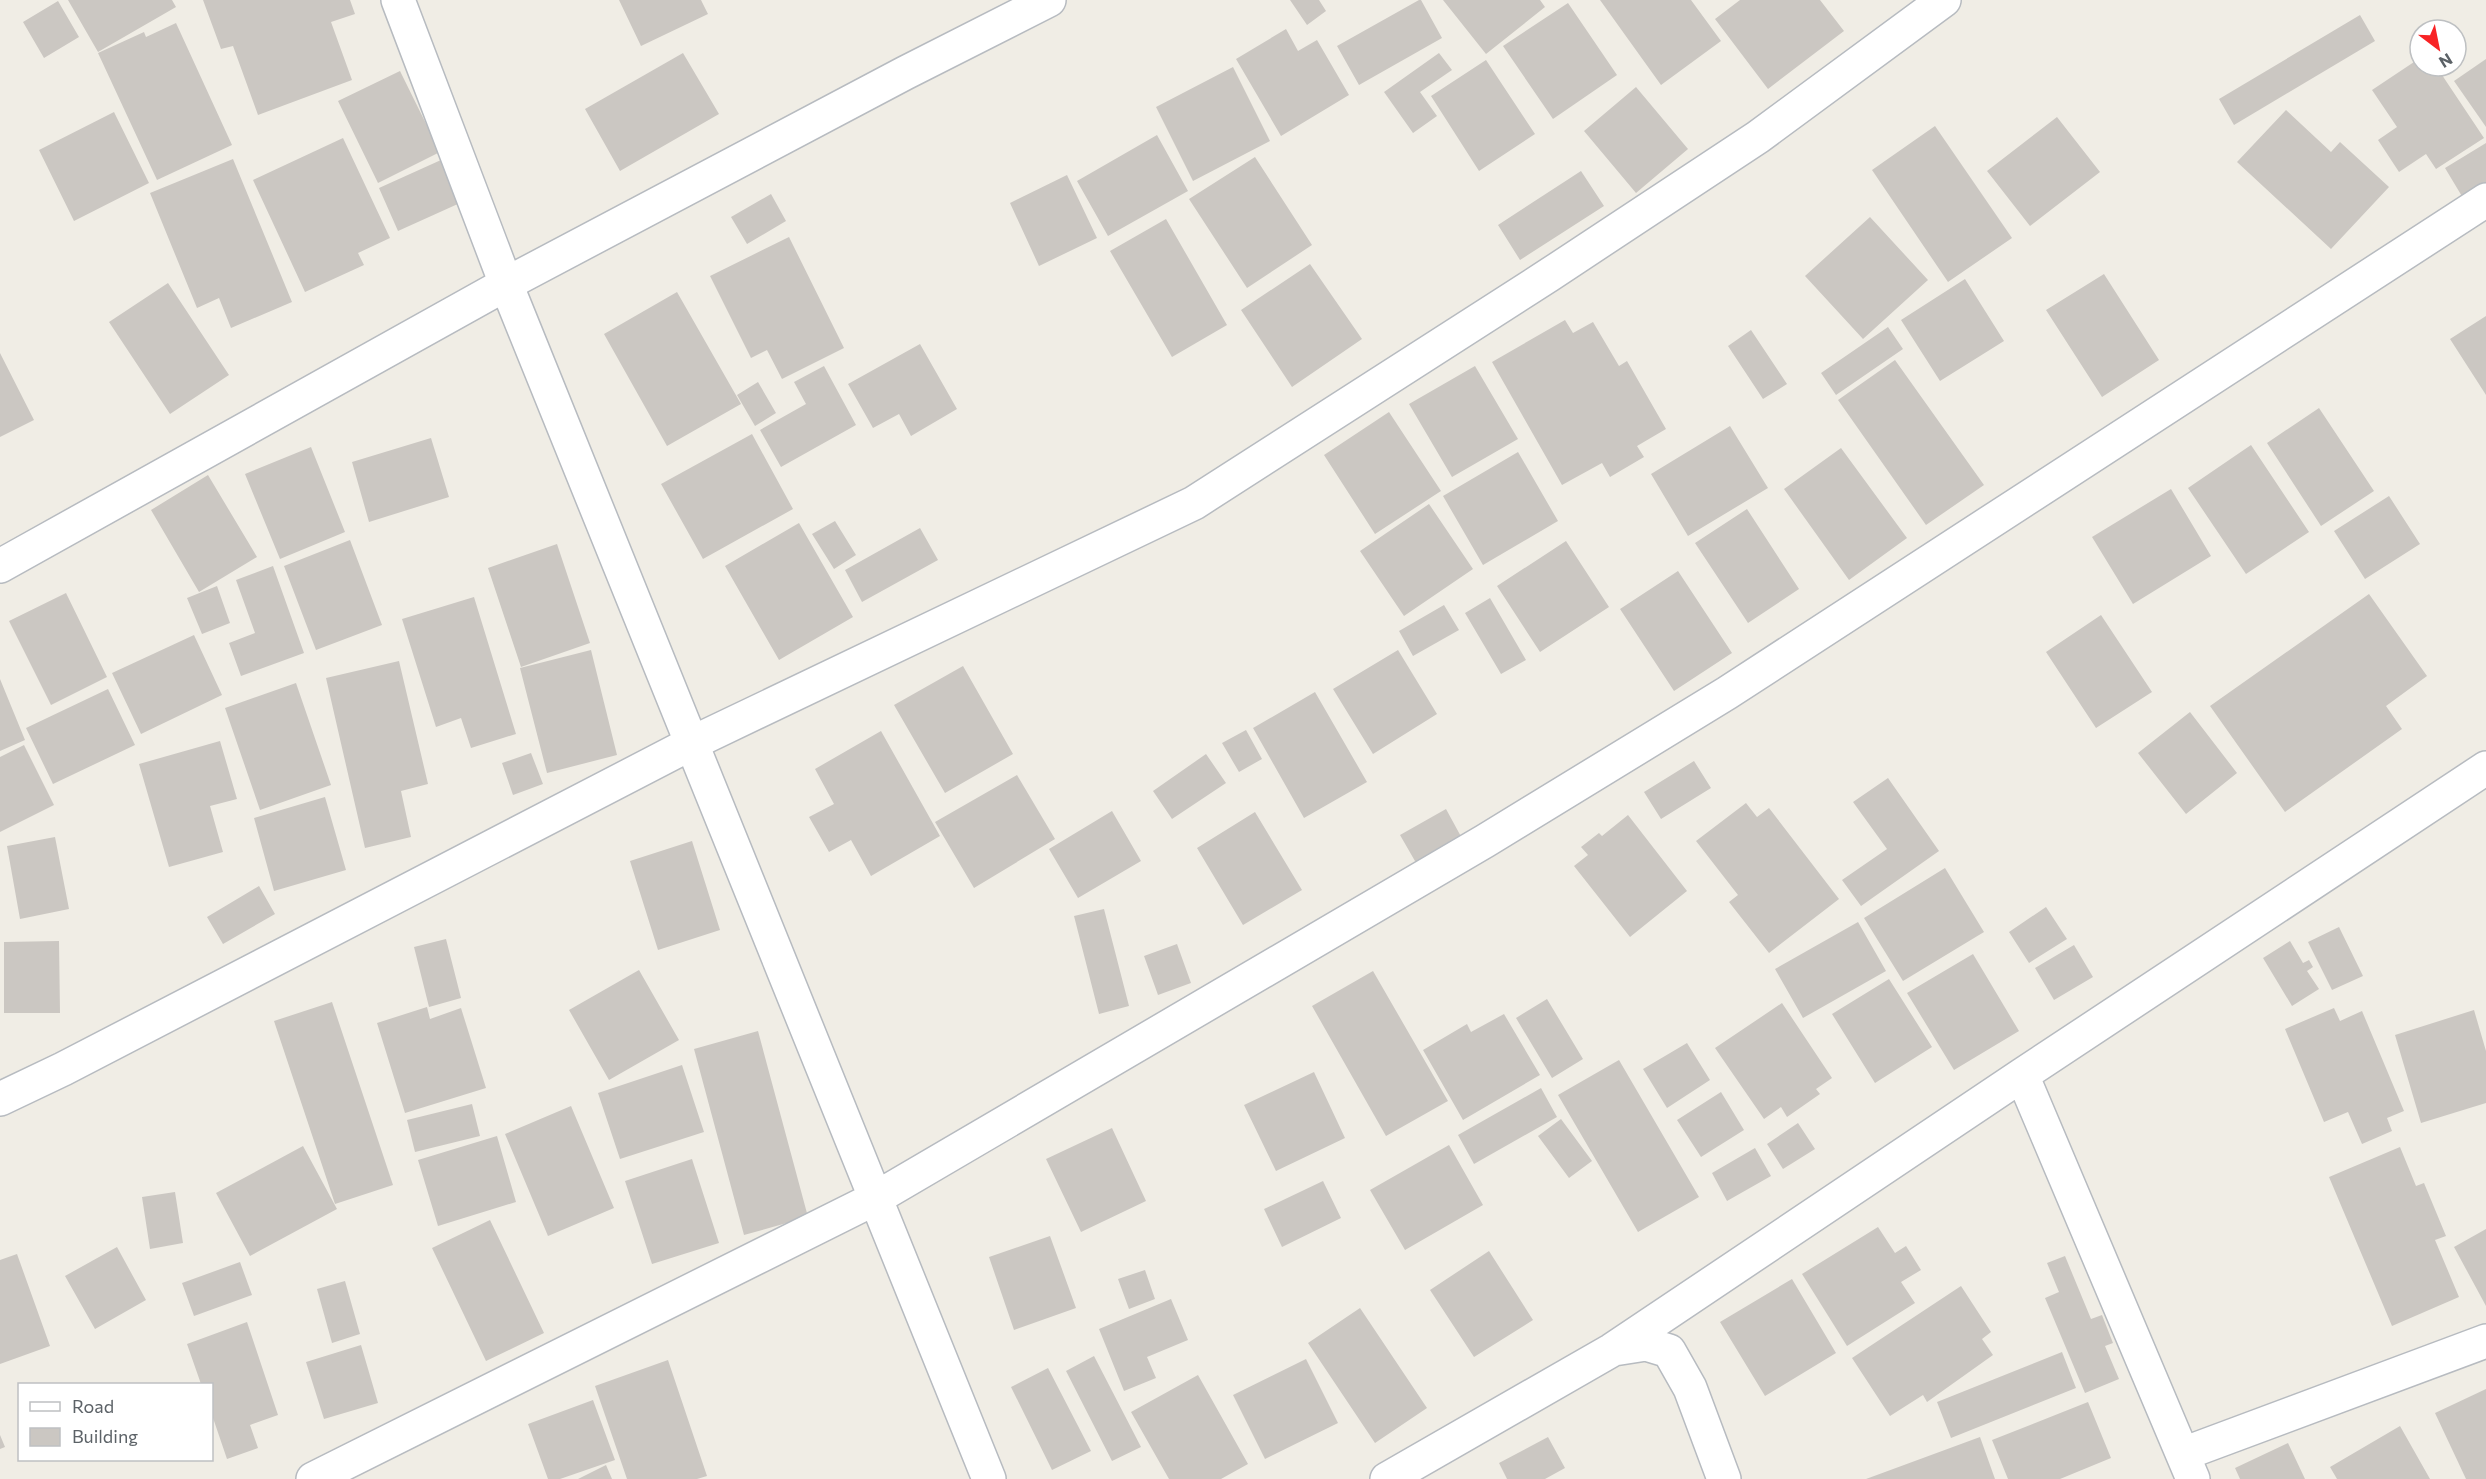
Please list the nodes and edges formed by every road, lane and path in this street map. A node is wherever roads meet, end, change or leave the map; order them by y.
1 (398, 0) edge
2 (1049, 0) edge
3 (1944, 0) edge
4 (2486, 200) edge
5 (506, 284) junction
6 (0, 566) edge
7 (692, 743) junction
8 (2486, 768) edge
9 (2022, 1075) junction
10 (0, 1099) edge
11 (876, 1198) junction
12 (2486, 1341) edge
13 (1612, 1350) junction
14 (2188, 1466) edge
15 (312, 1479) edge
16 (989, 1479) edge
17 (1387, 1479) edge
18 (1724, 1479) edge

1 - 5 street
2 - 5 street
3 - 7 street
4 - 11 street
5 - 6 street
5 - 7 street
7 - 10 street
7 - 11 street
8 - 9 street
9 - 13 street
9 - 14 street
11 - 15 street
11 - 16 street
12 - 14 street
13 - 17 street
13 - 18 street

